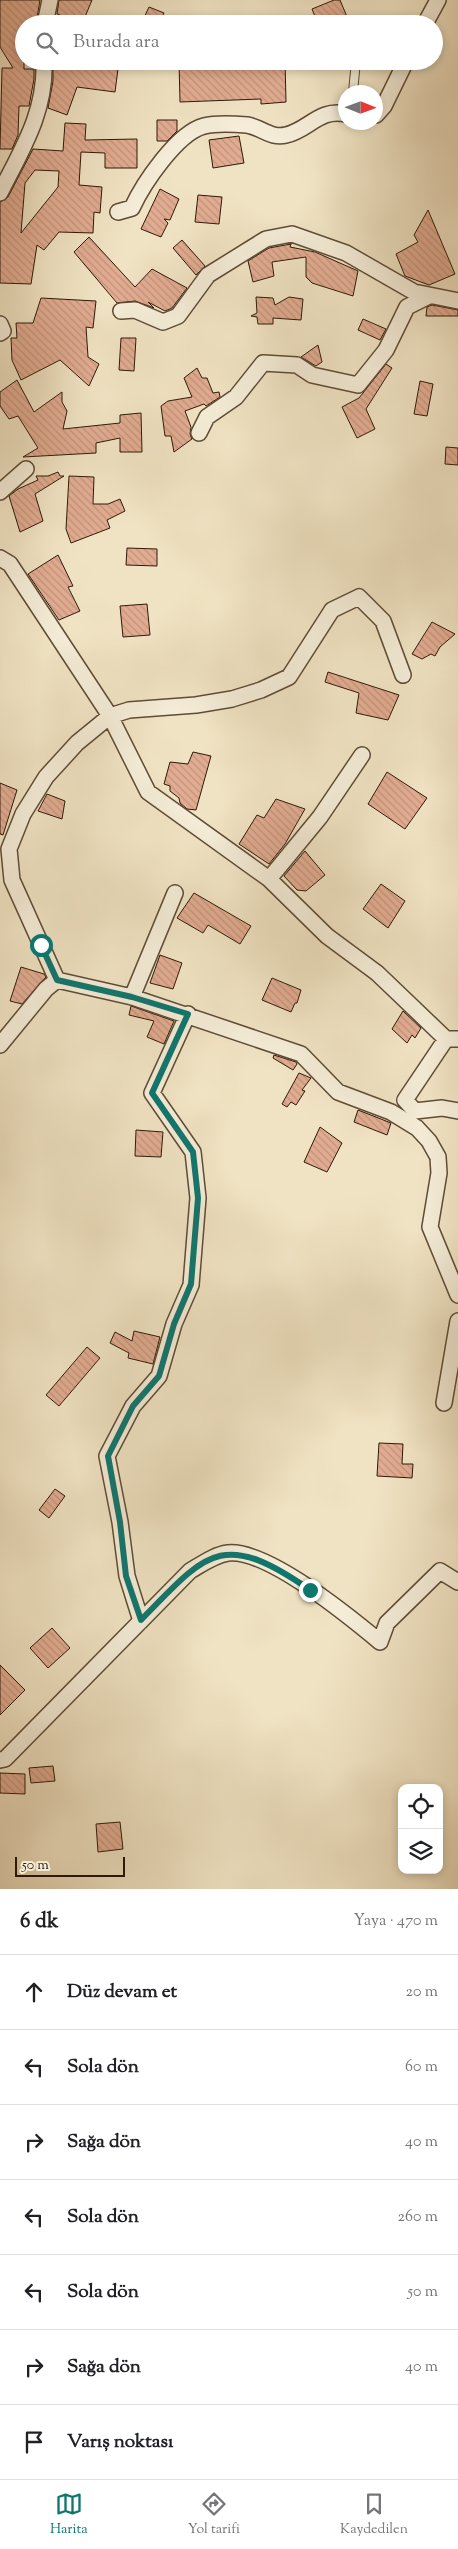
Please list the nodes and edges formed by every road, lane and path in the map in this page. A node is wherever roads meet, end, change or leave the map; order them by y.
1 (50, 0) edge
2 (438, 0) edge
3 (47, 15) edge
4 (430, 15) edge
5 (44, 70) edge
6 (355, 70) edge
7 (402, 70) edge
8 (354, 85) edge
9 (383, 107) edge
10 (338, 114) edge
11 (0, 193) edge
12 (118, 212) dead end
13 (429, 296) junction
14 (458, 301) edge
15 (121, 311) dead end
16 (0, 324) edge
17 (0, 333) edge
18 (200, 433) dead end
19 (26, 469) dead end
20 (0, 492) edge
21 (0, 558) edge
22 (403, 675) dead end
23 (110, 716) junction
24 (362, 755) dead end
25 (269, 879) junction
26 (175, 893) dead end
27 (57, 980) junction
28 (132, 997) junction
29 (188, 1014) junction
30 (452, 1039) edge
31 (0, 1045) edge
32 (458, 1111) edge
33 (458, 1295) edge
34 (458, 1321) edge
35 (444, 1403) dead end
36 (458, 1582) edge
37 (141, 1620) junction
38 (0, 1760) edge

1 - 3 street
2 - 4 street
5 - 11 street
6 - 8 lane
7 - 9 street
10 - 12 street
13 - 14 street
13 - 15 street
13 - 18 street
16 - 17 street
19 - 20 street
21 - 23 street
22 - 23 street
23 - 25 street
23 - 27 street
24 - 25 street
25 - 30 street
26 - 28 street
27 - 28 street
27 - 31 street
28 - 29 street
29 - 33 street
29 - 37 street
30 - 32 street
34 - 35 street
36 - 37 street
37 - 38 street

